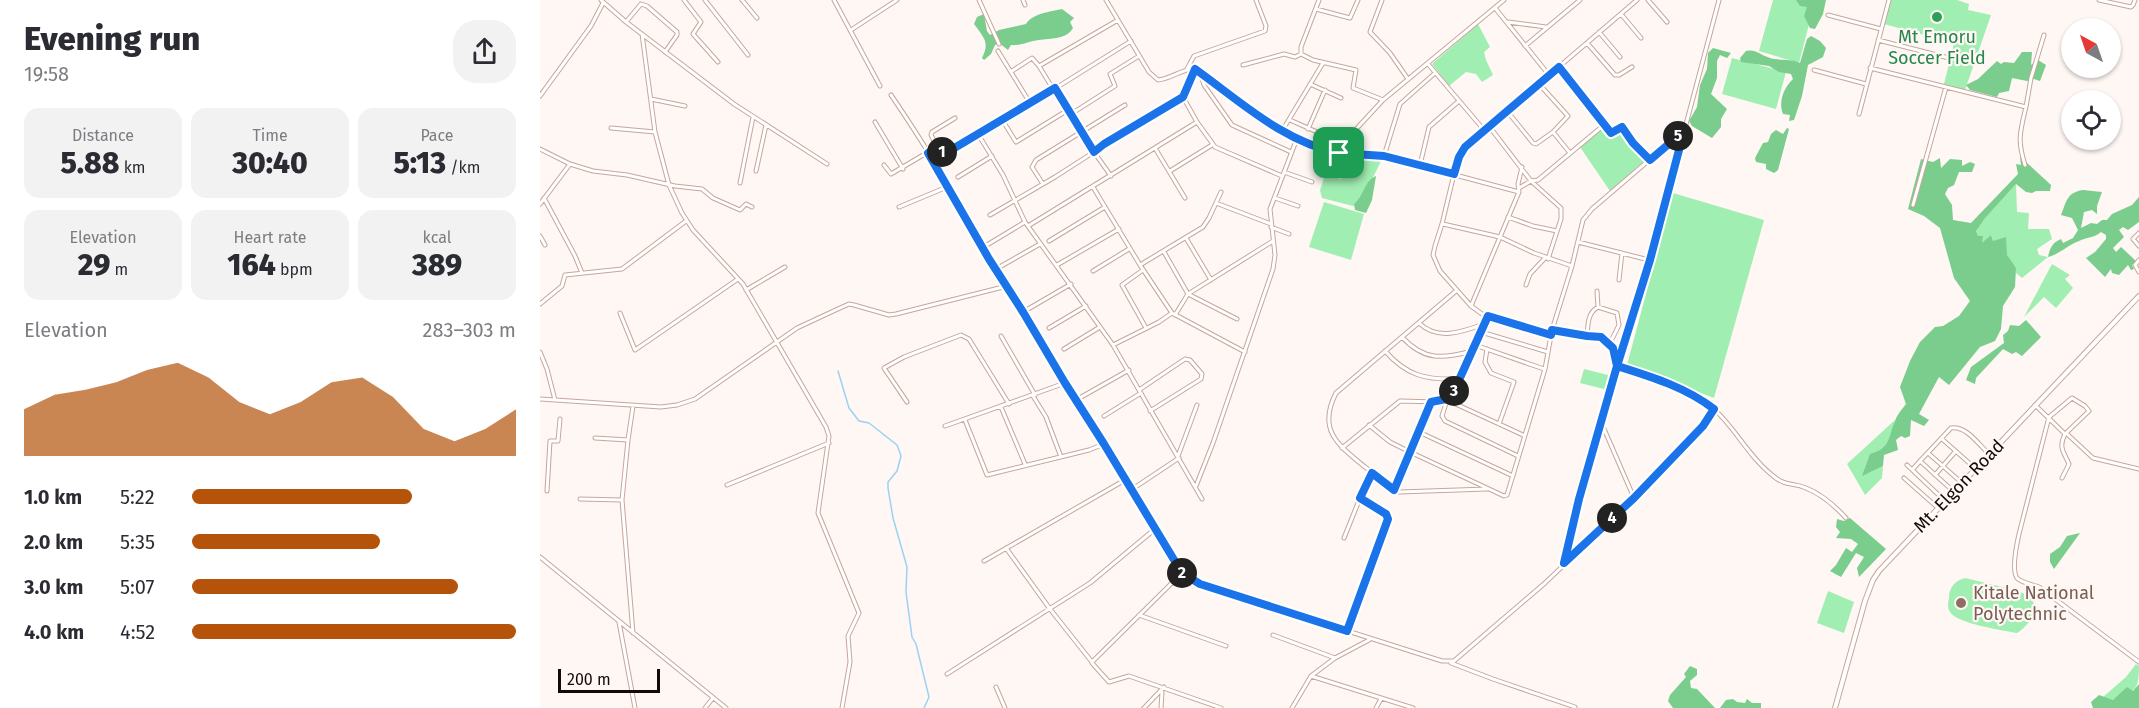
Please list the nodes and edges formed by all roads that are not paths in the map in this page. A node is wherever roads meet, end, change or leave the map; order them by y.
1 (684, 0) edge
2 (705, 0) edge
3 (742, 0) edge
4 (834, 0) edge
5 (897, 0) edge
6 (979, 0) edge
7 (1023, 0) edge
8 (1106, 0) edge
9 (1256, 0) edge
10 (1318, 0) edge
11 (1358, 0) edge
12 (1382, 0) edge
13 (1504, 0) edge
14 (1580, 0) edge
15 (1637, 0) edge
16 (1648, 0) edge
17 (1717, 0) edge
18 (1889, 0) edge
19 (2098, 0) edge
20 (2134, 0) edge
21 (602, 1) edge
22 (1025, 5) dead end
23 (1495, 8) junction
24 (1316, 9) junction
25 (1621, 14) junction
26 (1828, 15) dead end
27 (758, 18) dead end
28 (1118, 20) junction
29 (1506, 21) junction
30 (626, 22) junction
31 (1667, 22) dead end
32 (1548, 27) junction
33 (1881, 29) junction
34 (851, 30) junction
35 (1599, 32) junction
36 (642, 34) junction
37 (2044, 35) dead end
38 (1641, 38) dead end
39 (1878, 40) junction
40 (1131, 41) junction
41 (1587, 43) junction
42 (999, 44) dead end
43 (1525, 46) junction
44 (998, 51) dead end
45 (665, 52) junction
46 (1301, 54) junction
47 (748, 55) dead end
48 (1139, 56) junction
49 (1620, 57) dead end
50 (1948, 58) dead end
51 (718, 62) dead end
52 (1323, 63) junction
53 (1428, 64) junction
54 (1243, 65) dead end
55 (1039, 66) junction
56 (1559, 67) junction
57 (1632, 67) dead end
58 (1870, 68) junction
59 (1187, 69) junction
60 (1195, 69) junction
61 (1814, 70) dead end
62 (1011, 71) junction
63 (1200, 73) junction
64 (1435, 73) junction
65 (1549, 75) junction
66 (1408, 79) junction
67 (1310, 84) junction
68 (1539, 84) junction
69 (1866, 84) junction
70 (880, 86) dead end
71 (1946, 87) junction
72 (1054, 89) junction
73 (1325, 90) junction
74 (891, 94) dead end
75 (540, 96) edge
76 (1183, 97) junction
77 (1341, 98) dead end
78 (651, 99) junction
79 (1383, 100) junction
80 (1460, 100) junction
81 (1030, 103) junction
82 (1125, 105) dead end
83 (685, 106) dead end
84 (2026, 107) junction
85 (1068, 110) junction
86 (1507, 111) junction
87 (1071, 114) junction
88 (1859, 114) dead end
89 (753, 117) junction
90 (955, 118) dead end
91 (1003, 120) junction
92 (1290, 120) junction
93 (875, 122) dead end
94 (1197, 122) junction
95 (766, 125) junction
96 (1604, 125) junction
97 (1489, 126) junction
98 (611, 128) dead end
99 (1308, 129) junction
100 (1484, 130) junction
101 (1282, 131) junction
102 (1684, 131) junction
103 (655, 132) junction
104 (1082, 132) junction
105 (1553, 132) junction
106 (978, 134) junction
107 (1297, 140) junction
108 (1335, 140) dead end
109 (1212, 145) junction
110 (938, 148) junction
111 (1155, 148) junction
112 (540, 149) edge
113 (1094, 152) junction
114 (1291, 152) junction
115 (928, 153) junction
116 (1339, 153) junction
117 (1570, 153) junction
118 (992, 156) junction
119 (1384, 156) junction
120 (1650, 160) junction
121 (570, 164) junction
122 (827, 164) dead end
123 (884, 165) dead end
124 (1420, 165) junction
125 (2025, 165) dead end
126 (1522, 167) junction
127 (903, 169) junction
128 (756, 171) dead end
129 (1170, 171) junction
130 (1283, 174) junction
131 (1454, 174) junction
132 (1112, 176) junction
133 (958, 177) dead end
134 (1532, 180) junction
135 (1312, 182) dead end
136 (740, 183) dead end
137 (1043, 184) junction
138 (669, 185) junction
139 (947, 187) junction
140 (1093, 187) junction
141 (1519, 190) junction
142 (1221, 192) dead end
143 (544, 198) junction
144 (1185, 198) dead end
145 (1275, 198) junction
146 (1014, 200) junction
147 (540, 204) edge
148 (1216, 204) junction
149 (1913, 205) dead end
150 (1298, 206) dead end
151 (752, 207) dead end
152 (899, 207) dead end
153 (1105, 207) junction
154 (990, 215) dead end
155 (1508, 217) junction
156 (686, 221) junction
157 (1025, 222) junction
158 (1442, 224) junction
159 (1271, 225) junction
160 (1028, 226) junction
161 (1119, 229) junction
162 (1557, 231) junction
163 (2139, 233) edge
164 (1290, 234) dead end
165 (540, 236) edge
166 (1500, 237) junction
167 (1186, 238) junction
168 (1049, 241) dead end
169 (1273, 241) junction
170 (1578, 242) junction
171 (1040, 244) junction
172 (545, 245) dead end
173 (2139, 246) edge
174 (982, 248) junction
175 (1130, 249) junction
176 (1164, 252) junction
177 (1622, 253) junction
178 (1546, 259) junction
179 (1650, 260) junction
180 (2139, 260) edge
181 (1057, 265) junction
182 (1140, 265) junction
183 (1572, 266) junction
184 (785, 267) dead end
185 (996, 269) junction
186 (1143, 270) junction
187 (1094, 271) dead end
188 (2139, 272) edge
189 (582, 273) junction
190 (738, 279) junction
191 (1211, 280) junction
192 (1618, 280) dead end
193 (1071, 284) junction
194 (1526, 285) dead end
195 (1007, 286) junction
196 (746, 290) junction
197 (1456, 291) junction
198 (1597, 291) dead end
199 (1188, 294) junction
200 (2139, 296) edge
201 (540, 304) edge
202 (1086, 306) junction
203 (1471, 306) junction
204 (1598, 307) junction
205 (1023, 312) junction
206 (620, 314) dead end
207 (1174, 314) junction
208 (1488, 316) junction
209 (1237, 319) dead end
210 (1419, 323) junction
211 (1484, 324) junction
212 (1100, 327) junction
213 (1049, 328) dead end
214 (1146, 328) junction
215 (1481, 332) junction
216 (1552, 332) junction
217 (1001, 336) dead end
218 (1587, 336) junction
219 (1402, 337) junction
220 (776, 343) junction
221 (1610, 343) junction
222 (1113, 345) junction
223 (1475, 345) junction
224 (1064, 349) dead end
225 (1487, 349) junction
226 (1386, 351) junction
227 (1472, 351) junction
228 (540, 352) edge
229 (1245, 352) junction
230 (1549, 352) junction
231 (1617, 366) junction
232 (1545, 369) junction
233 (1129, 370) junction
234 (1459, 379) junction
235 (1065, 383) junction
236 (1140, 392) junction
237 (1034, 395) junction
238 (540, 399) edge
239 (555, 400) junction
240 (1076, 400) junction
241 (1446, 400) junction
242 (907, 402) dead end
243 (1431, 402) junction
244 (1009, 404) junction
245 (633, 405) junction
246 (1197, 405) dead end
247 (2035, 405) junction
248 (1001, 407) junction
249 (1714, 409) junction
250 (1150, 411) junction
251 (1104, 416) dead end
252 (2049, 417) junction
253 (560, 419) dead end
254 (965, 420) junction
255 (1601, 422) junction
256 (1499, 424) junction
257 (1369, 425) junction
258 (945, 426) dead end
259 (1419, 432) junction
260 (2066, 434) junction
261 (1524, 435) junction
262 (595, 438) dead end
263 (1942, 439) junction
264 (628, 440) junction
265 (829, 443) junction
266 (1104, 444) junction
267 (1342, 448) junction
268 (1410, 452) junction
269 (1955, 452) junction
270 (1928, 453) junction
271 (1989, 454) junction
272 (1518, 456) junction
273 (1061, 457) junction
274 (1179, 457) junction
275 (1920, 461) junction
276 (1025, 464) junction
277 (1907, 465) dead end
278 (1943, 466) junction
279 (1913, 469) junction
280 (1976, 469) junction
281 (2139, 469) edge
282 (1372, 473) junction
283 (1935, 475) junction
284 (1513, 476) junction
285 (1904, 478) dead end
286 (2062, 478) dead end
287 (1125, 480) junction
288 (1962, 483) junction
289 (727, 485) dead end
290 (1196, 486) junction
291 (1489, 489) junction
292 (1131, 490) junction
293 (1394, 490) junction
294 (547, 491) dead end
295 (1953, 491) junction
296 (1360, 498) junction
297 (1634, 498) junction
298 (1202, 499) dead end
299 (580, 500) dead end
300 (622, 501) junction
301 (1945, 501) junction
302 (1938, 508) junction
303 (1846, 518) dead end
304 (1155, 529) junction
305 (1344, 538) dead end
306 (1006, 548) junction
307 (540, 556) edge
308 (984, 561) dead end
309 (1564, 563) junction
310 (1182, 573) junction
311 (1050, 609) junction
312 (1139, 615) junction
313 (619, 622) junction
314 (1347, 631) junction
315 (633, 633) junction
316 (1273, 635) dead end
317 (1370, 639) junction
318 (1226, 646) dead end
319 (1335, 658) junction
320 (1092, 662) junction
321 (1449, 662) junction
322 (2139, 662) edge
323 (947, 674) dead end
324 (1311, 676) junction
325 (996, 687) dead end
326 (1163, 689) junction
327 (713, 698) junction
328 (1381, 698) junction
329 (1575, 707) edge
330 (635, 708) edge
331 (705, 708) edge
332 (726, 708) edge
333 (842, 708) edge
334 (1005, 708) edge
335 (1144, 708) edge
336 (1161, 708) edge
337 (1221, 708) edge
338 (1292, 708) edge
339 (1376, 708) edge
340 (1413, 708) edge
341 (1835, 708) edge

1 - 51 street
2 - 47 street
3 - 27 street
4 - 34 street
5 - 34 street
6 - 42 street
7 - 22 street
8 - 28 street
9 - 59 street
10 - 24 street
11 - 24 street
12 - 66 street
13 - 23 street
14 - 32 street
15 - 25 street
16 - 31 street
17 - 102 street
18 - 33 street
19 - 20 street
21 - 30 street
21 - 75 street
23 - 29 street
23 - 53 street
24 - 46 street
25 - 35 street
25 - 38 street
26 - 33 street
28 - 40 street
28 - 55 street
29 - 32 street
29 - 43 street
30 - 36 street
30 - 45 street
32 - 43 street
33 - 39 street
34 - 70 street
35 - 41 street
35 - 49 street
36 - 45 street
36 - 78 street
37 - 84 street
39 - 50 street
39 - 58 street
40 - 48 street
40 - 72 street
41 - 56 street
41 - 57 street
43 - 65 street
44 - 62 street
45 - 89 street
46 - 52 street
46 - 54 street
48 - 59 street
48 - 87 street
52 - 67 street
52 - 79 street
53 - 64 street
53 - 66 street
55 - 62 street
55 - 72 street
56 - 65 street
56 - 96 street
58 - 69 street
58 - 71 street
59 - 60 street
60 - 63 street
60 - 76 street
61 - 69 street
62 - 81 street
63 - 101 street
63 - 114 street
64 - 80 street
64 - 119 street
65 - 68 street
66 - 79 street
67 - 73 street
67 - 92 street
68 - 86 street
68 - 105 street
69 - 88 street
71 - 84 street
71 - 149 street
72 - 81 street
72 - 85 street
73 - 77 street
73 - 99 street
74 - 115 street
76 - 94 street
76 - 113 street
78 - 83 street
78 - 103 street
79 - 116 street
80 - 100 street
80 - 124 street
81 - 91 street
82 - 104 street
84 - 125 street
85 - 87 street
85 - 91 street
86 - 97 street
86 - 105 street
87 - 104 street
89 - 95 street
89 - 136 street
90 - 110 street
91 - 106 street
92 - 99 street
92 - 101 street
93 - 127 street
94 - 109 street
94 - 111 street
95 - 122 street
95 - 128 street
96 - 117 street
96 - 120 street
97 - 100 street
97 - 126 street
98 - 103 street
99 - 108 street
100 - 131 street
101 - 107 street
102 - 120 street
102 - 179 street
103 - 138 street
104 - 113 street
104 - 137 street
105 - 117 street
106 - 110 street
106 - 118 street
107 - 114 street
107 - 116 street
109 - 129 street
109 - 130 street
110 - 115 street
111 - 129 street
111 - 132 street
112 - 121 street
113 - 132 street
113 - 137 street
114 - 130 street
115 - 127 street
115 - 139 street
116 - 119 street
117 - 134 street
118 - 133 street
118 - 146 street
119 - 124 street
120 - 170 street
121 - 138 street
121 - 143 street
123 - 127 street
124 - 131 street
126 - 134 street
126 - 141 street
129 - 144 street
130 - 135 street
130 - 145 street
131 - 141 street
131 - 158 street
132 - 140 street
134 - 141 street
134 - 162 street
137 - 146 street
138 - 151 street
138 - 156 street
139 - 152 street
139 - 174 street
140 - 153 street
140 - 160 street
141 - 155 street
142 - 148 street
143 - 147 street
143 - 189 street
145 - 150 street
145 - 159 street
146 - 154 street
146 - 157 street
148 - 159 street
148 - 167 street
153 - 161 street
153 - 168 street
155 - 162 street
155 - 166 street
156 - 189 street
156 - 190 street
157 - 160 street
157 - 174 street
158 - 166 street
158 - 197 street
159 - 164 street
159 - 169 street
160 - 171 street
161 - 175 street
161 - 181 street
162 - 178 street
163 - 173 street
165 - 172 street
166 - 178 street
166 - 203 street
167 - 176 street
167 - 191 street
169 - 191 street
169 - 229 street
170 - 177 street
170 - 183 street
171 - 181 street
171 - 185 street
174 - 185 street
175 - 182 street
175 - 187 street
176 - 182 street
176 - 199 street
177 - 179 street
177 - 192 street
178 - 183 street
178 - 194 street
179 - 231 street
180 - 188 street
181 - 193 street
182 - 186 street
183 - 216 street
184 - 196 street
185 - 195 street
186 - 207 street
186 - 214 street
189 - 201 street
190 - 196 street
190 - 206 street
191 - 199 street
193 - 202 street
193 - 205 street
195 - 205 street
195 - 220 street
196 - 220 street
197 - 203 street
197 - 210 street
198 - 204 street
199 - 207 street
199 - 209 street
200 - 247 street, Mt. Elgon Road
202 - 212 street
202 - 213 street
203 - 208 street
204 - 218 street
204 - 221 street
205 - 235 street
207 - 214 street
207 - 229 street
208 - 211 street
208 - 216 street
210 - 211 street
210 - 219 street
211 - 215 street
212 - 222 street
212 - 224 street
214 - 222 street
215 - 223 street
215 - 230 street
216 - 218 street
216 - 230 street
217 - 237 street
218 - 221 street
219 - 226 street
219 - 227 street
220 - 245 street
220 - 265 street
221 - 231 street
222 - 233 street
223 - 225 street
223 - 227 street
225 - 232 street
225 - 256 street
226 - 234 street
226 - 267 street
227 - 234 street
228 - 239 street
229 - 290 street
230 - 232 street
231 - 249 street
231 - 255 street
232 - 261 street
233 - 236 street
233 - 240 street
234 - 241 street
235 - 237 street
235 - 240 street
236 - 250 street
236 - 250 street
236 - 251 street
237 - 244 street
237 - 273 street
238 - 239 street
239 - 245 street
240 - 266 street
241 - 243 street
241 - 256 street
241 - 272 street
242 - 244 street
243 - 257 street
243 - 259 street
244 - 248 street
245 - 264 street
246 - 274 street
247 - 252 street
247 - 271 street, Mt. Elgon Road
248 - 254 street
248 - 276 street
249 - 297 street
249 - 303 street
250 - 274 street
252 - 260 street
252 - 260 street
252 - 322 street
253 - 294 street
254 - 258 street
254 - 276 street
255 - 297 street
255 - 309 street
256 - 261 street
257 - 267 street
257 - 268 street
259 - 268 street
259 - 284 street
260 - 281 street
260 - 286 street
261 - 272 street
262 - 264 street
263 - 269 street
263 - 270 street
263 - 271 street
264 - 300 street
265 - 289 street
265 - 333 street
266 - 273 street
266 - 287 street
267 - 282 street
268 - 291 street
268 - 293 street
269 - 278 street
269 - 280 street
270 - 275 street
270 - 278 street
271 - 280 street, Mt. Elgon Road
272 - 284 street
273 - 276 street
274 - 290 street
274 - 292 street
275 - 279 street
275 - 283 street
277 - 279 street
278 - 283 street
278 - 288 street
279 - 301 street
280 - 288 street, Mt. Elgon Road
282 - 293 street
282 - 296 street
283 - 295 street
284 - 291 street
285 - 302 street
287 - 292 street
287 - 306 street
288 - 295 street, Mt. Elgon Road
290 - 298 street
291 - 293 street
292 - 304 street
295 - 301 street, Mt. Elgon Road
296 - 305 street
296 - 314 street
297 - 309 street
299 - 300 street
300 - 315 street
301 - 302 street, Mt. Elgon Road
302 - 341 street, Mt. Elgon Road
304 - 310 street
304 - 311 street
306 - 308 street
306 - 311 street
307 - 313 street
309 - 321 street
310 - 312 street
310 - 314 street
311 - 320 street
311 - 323 street
312 - 318 street
312 - 320 street
313 - 315 street
313 - 330 street
314 - 317 street
315 - 327 street
316 - 319 street
317 - 319 street
317 - 321 street
319 - 324 street
320 - 326 street
321 - 329 street
324 - 328 street
324 - 338 street
325 - 334 street
326 - 335 street
326 - 336 street
326 - 337 street
327 - 331 street
327 - 332 street
328 - 339 street
328 - 340 street

